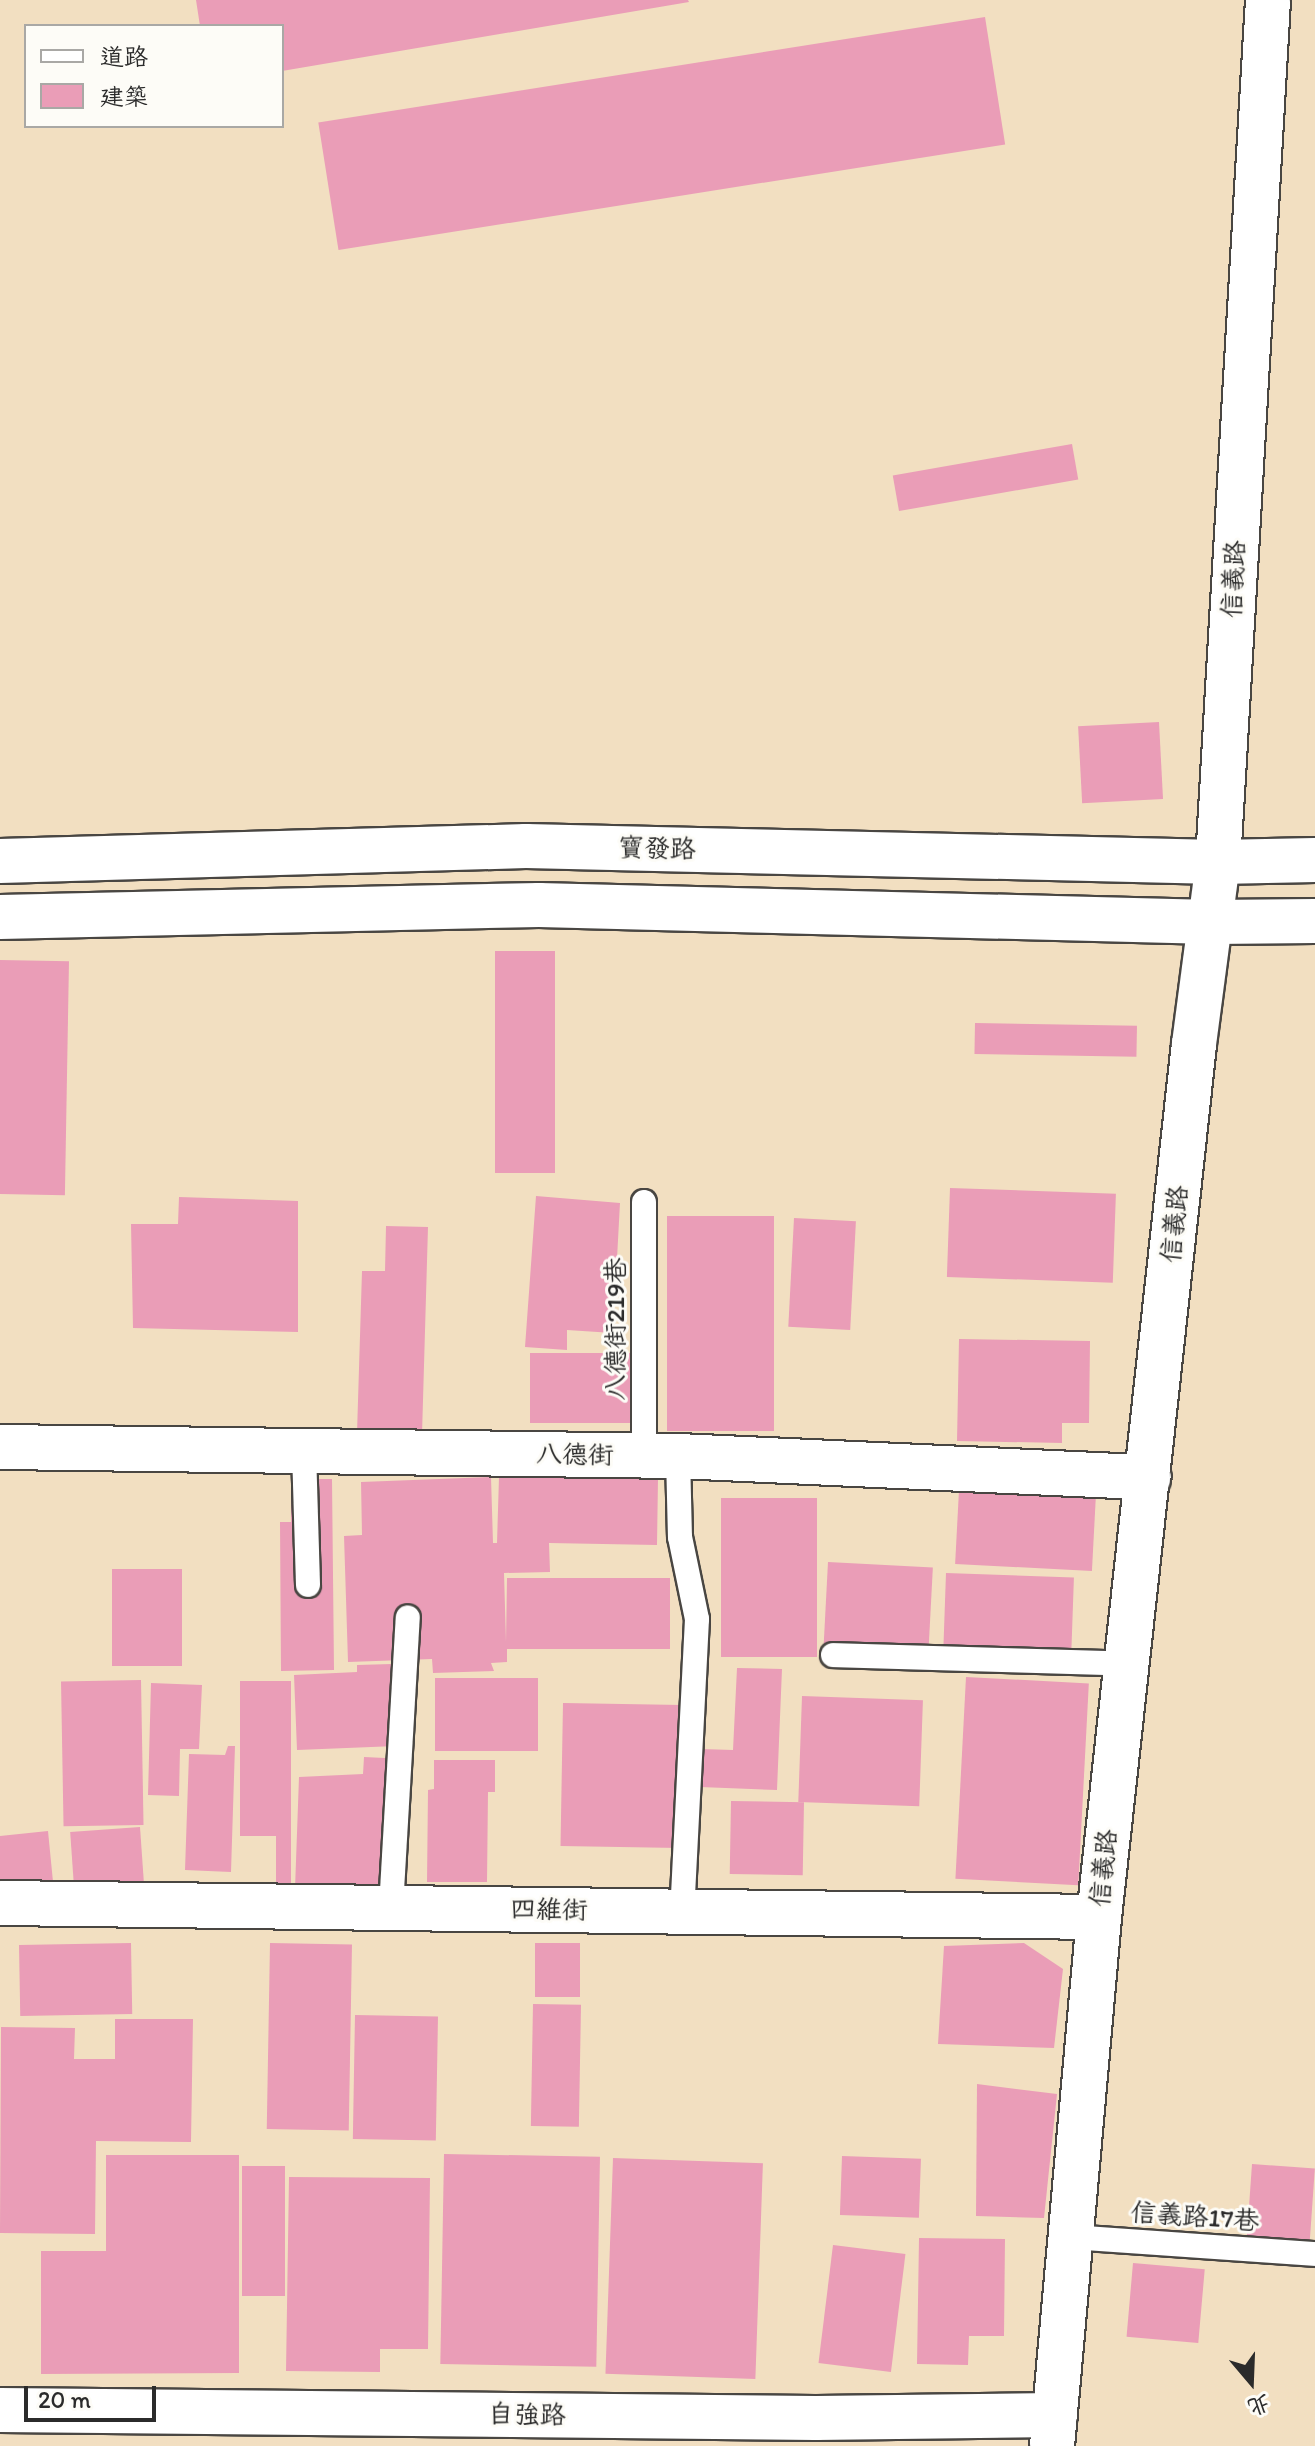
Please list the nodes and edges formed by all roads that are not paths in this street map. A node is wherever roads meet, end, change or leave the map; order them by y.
1 (1268, 0) edge
2 (1315, 860) edge
3 (0, 861) edge
4 (1218, 862) junction
5 (0, 917) edge
6 (1315, 921) edge
7 (1212, 922) junction
8 (644, 1202) dead end
9 (0, 1447) edge
10 (304, 1450) junction
11 (661, 1456) junction
12 (1149, 1477) junction
13 (308, 1585) dead end
14 (408, 1617) dead end
15 (833, 1655) dead end
16 (1128, 1664) junction
17 (0, 1903) edge
18 (391, 1908) junction
19 (682, 1911) junction
20 (1099, 1917) junction
21 (1072, 2237) junction
22 (1315, 2254) edge
23 (0, 2410) edge
24 (1054, 2430) edge

1 - 4 street, 信義路
2 - 4 street, 寶發路
3 - 4 street, 寶發路
4 - 7 street, 信義路
5 - 7 street
6 - 7 street
7 - 12 street, 信義路
8 - 11 lane, 八德街219巷
9 - 10 street, 八德街
10 - 11 street, 八德街
10 - 13 lane
11 - 12 street, 八德街
11 - 19 lane, 八德街219巷
12 - 16 street, 信義路
14 - 18 lane
15 - 16 lane
16 - 20 street, 信義路
17 - 18 street, 四維街
18 - 19 street, 四維街
19 - 20 street, 四維街
20 - 21 street, 信義路
21 - 22 lane, 信義路17巷
21 - 24 street, 信義路
23 - 24 street, 自強路

